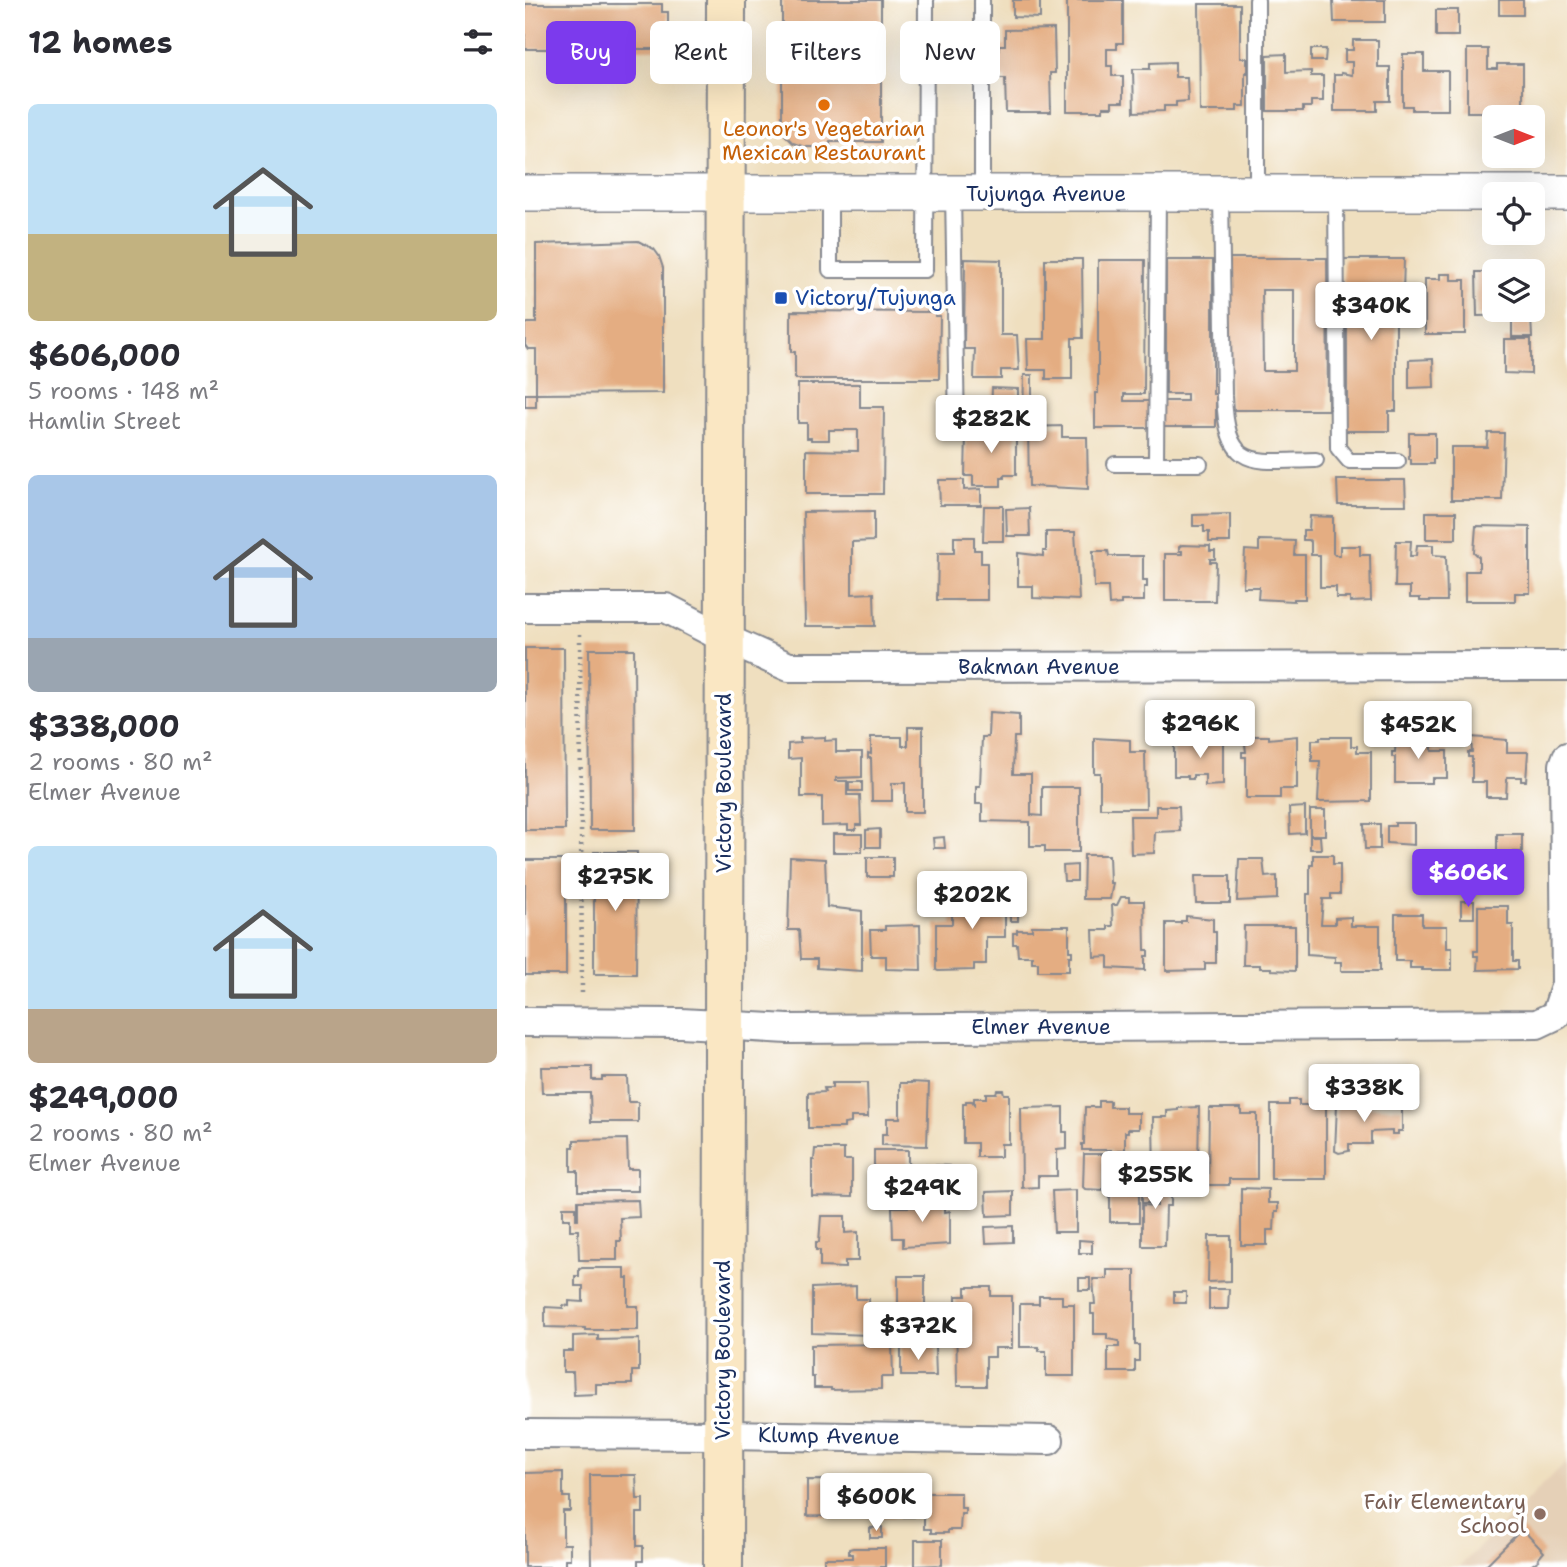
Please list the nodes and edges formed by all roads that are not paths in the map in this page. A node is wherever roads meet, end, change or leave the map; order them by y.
1 (726, 0) edge
2 (926, 0) edge
3 (982, 0) edge
4 (1257, 0) edge
5 (525, 192) edge
6 (725, 193) junction
7 (830, 194) junction
8 (953, 194) junction
9 (1158, 194) junction
10 (1221, 194) junction
11 (1257, 194) junction
12 (1336, 194) junction
13 (1567, 194) edge
14 (957, 431) dead end
15 (1316, 460) dead end
16 (1398, 461) dead end
17 (1115, 464) dead end
18 (1156, 464) junction
19 (1200, 464) dead end
20 (525, 608) edge
21 (724, 638) junction
22 (1567, 666) edge
23 (1567, 757) edge
24 (525, 1021) edge
25 (725, 1026) junction
26 (525, 1434) edge
27 (723, 1435) junction
28 (1049, 1440) dead end
29 (723, 1567) edge

1 - 6 main road, Victory Boulevard
2 - 8 lane
3 - 8 lane
4 - 11 lane
5 - 6 street, Tujunga Avenue
6 - 7 street, Tujunga Avenue
6 - 21 main road, Victory Boulevard
7 - 8 street, Tujunga Avenue
7 - 8 lane
8 - 9 street, Tujunga Avenue
8 - 14 lane
9 - 10 street, Tujunga Avenue
9 - 18 lane
10 - 11 street, Tujunga Avenue
10 - 15 lane
11 - 12 street, Tujunga Avenue
12 - 13 street, Tujunga Avenue
12 - 16 lane
17 - 18 lane
18 - 19 lane
20 - 21 street, Bakman Avenue
21 - 22 street, Bakman Avenue
21 - 25 main road, Victory Boulevard
23 - 25 street, Elmer Avenue
24 - 25 street, Elmer Avenue
25 - 27 main road, Victory Boulevard
26 - 27 street, Klump Avenue
27 - 28 street, Klump Avenue
27 - 29 main road, Victory Boulevard

